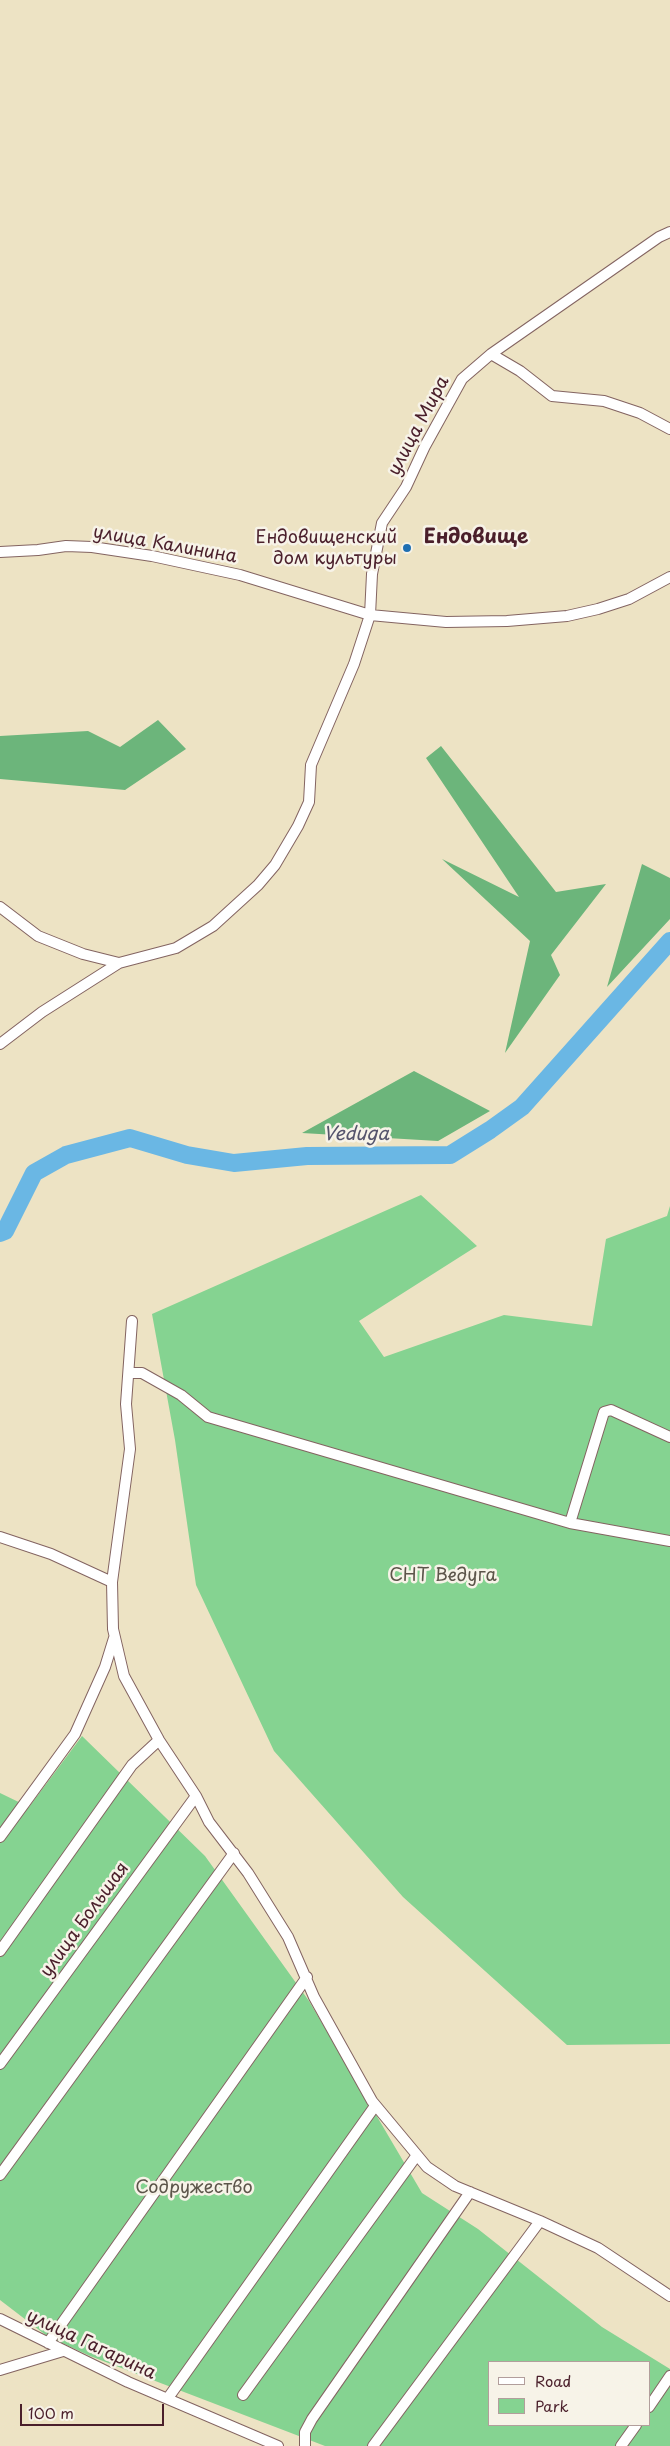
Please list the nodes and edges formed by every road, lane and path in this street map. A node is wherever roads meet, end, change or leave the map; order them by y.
1 (670, 232) edge
2 (491, 354) junction
3 (670, 429) edge
4 (0, 552) edge
5 (670, 577) edge
6 (370, 615) junction
7 (0, 907) edge
8 (119, 963) junction
9 (0, 1044) edge
10 (132, 1321) dead end
11 (130, 1373) junction
12 (670, 1437) edge
13 (570, 1523) junction
14 (0, 1537) edge
15 (670, 1541) edge
16 (112, 1582) junction
17 (115, 1637) junction
18 (159, 1740) junction
19 (196, 1796) junction
20 (0, 1837) edge
21 (234, 1853) junction
22 (0, 1952) edge
23 (307, 1977) junction
24 (0, 2064) edge
25 (376, 2106) junction
26 (417, 2155) junction
27 (0, 2175) edge
28 (470, 2192) junction
29 (540, 2221) junction
30 (670, 2296) edge
31 (0, 2319) edge
32 (48, 2343) junction
33 (63, 2351) junction
34 (0, 2370) edge
35 (670, 2376) edge
36 (243, 2395) dead end
37 (168, 2398) junction
38 (650, 2405) edge
39 (635, 2426) edge
40 (278, 2446) edge
41 (305, 2446) edge
42 (373, 2446) edge
43 (621, 2446) edge

1 - 2 street, улица Мира
2 - 3 street
2 - 6 street, улица Мира
4 - 6 street, улица Калинина
5 - 6 street, улица Калинина
6 - 8 street, улица Мира
7 - 8 street
8 - 9 street
10 - 11 street
11 - 13 street
11 - 16 street
12 - 13 street
13 - 15 street
14 - 16 street
16 - 17 street
17 - 18 street
17 - 20 street
18 - 19 street
18 - 22 street
19 - 21 street
19 - 24 street, улица Большая
21 - 23 street
21 - 27 street
23 - 25 street
23 - 32 street
25 - 26 street
25 - 37 street
26 - 28 street
26 - 36 street
28 - 29 street
28 - 41 street
29 - 30 street
29 - 42 street
31 - 32 street, улица Гагарина
32 - 33 street, улица Гагарина
33 - 34 street
33 - 37 street, улица Гагарина
35 - 38 street
37 - 40 street, улица Гагарина
39 - 43 street

